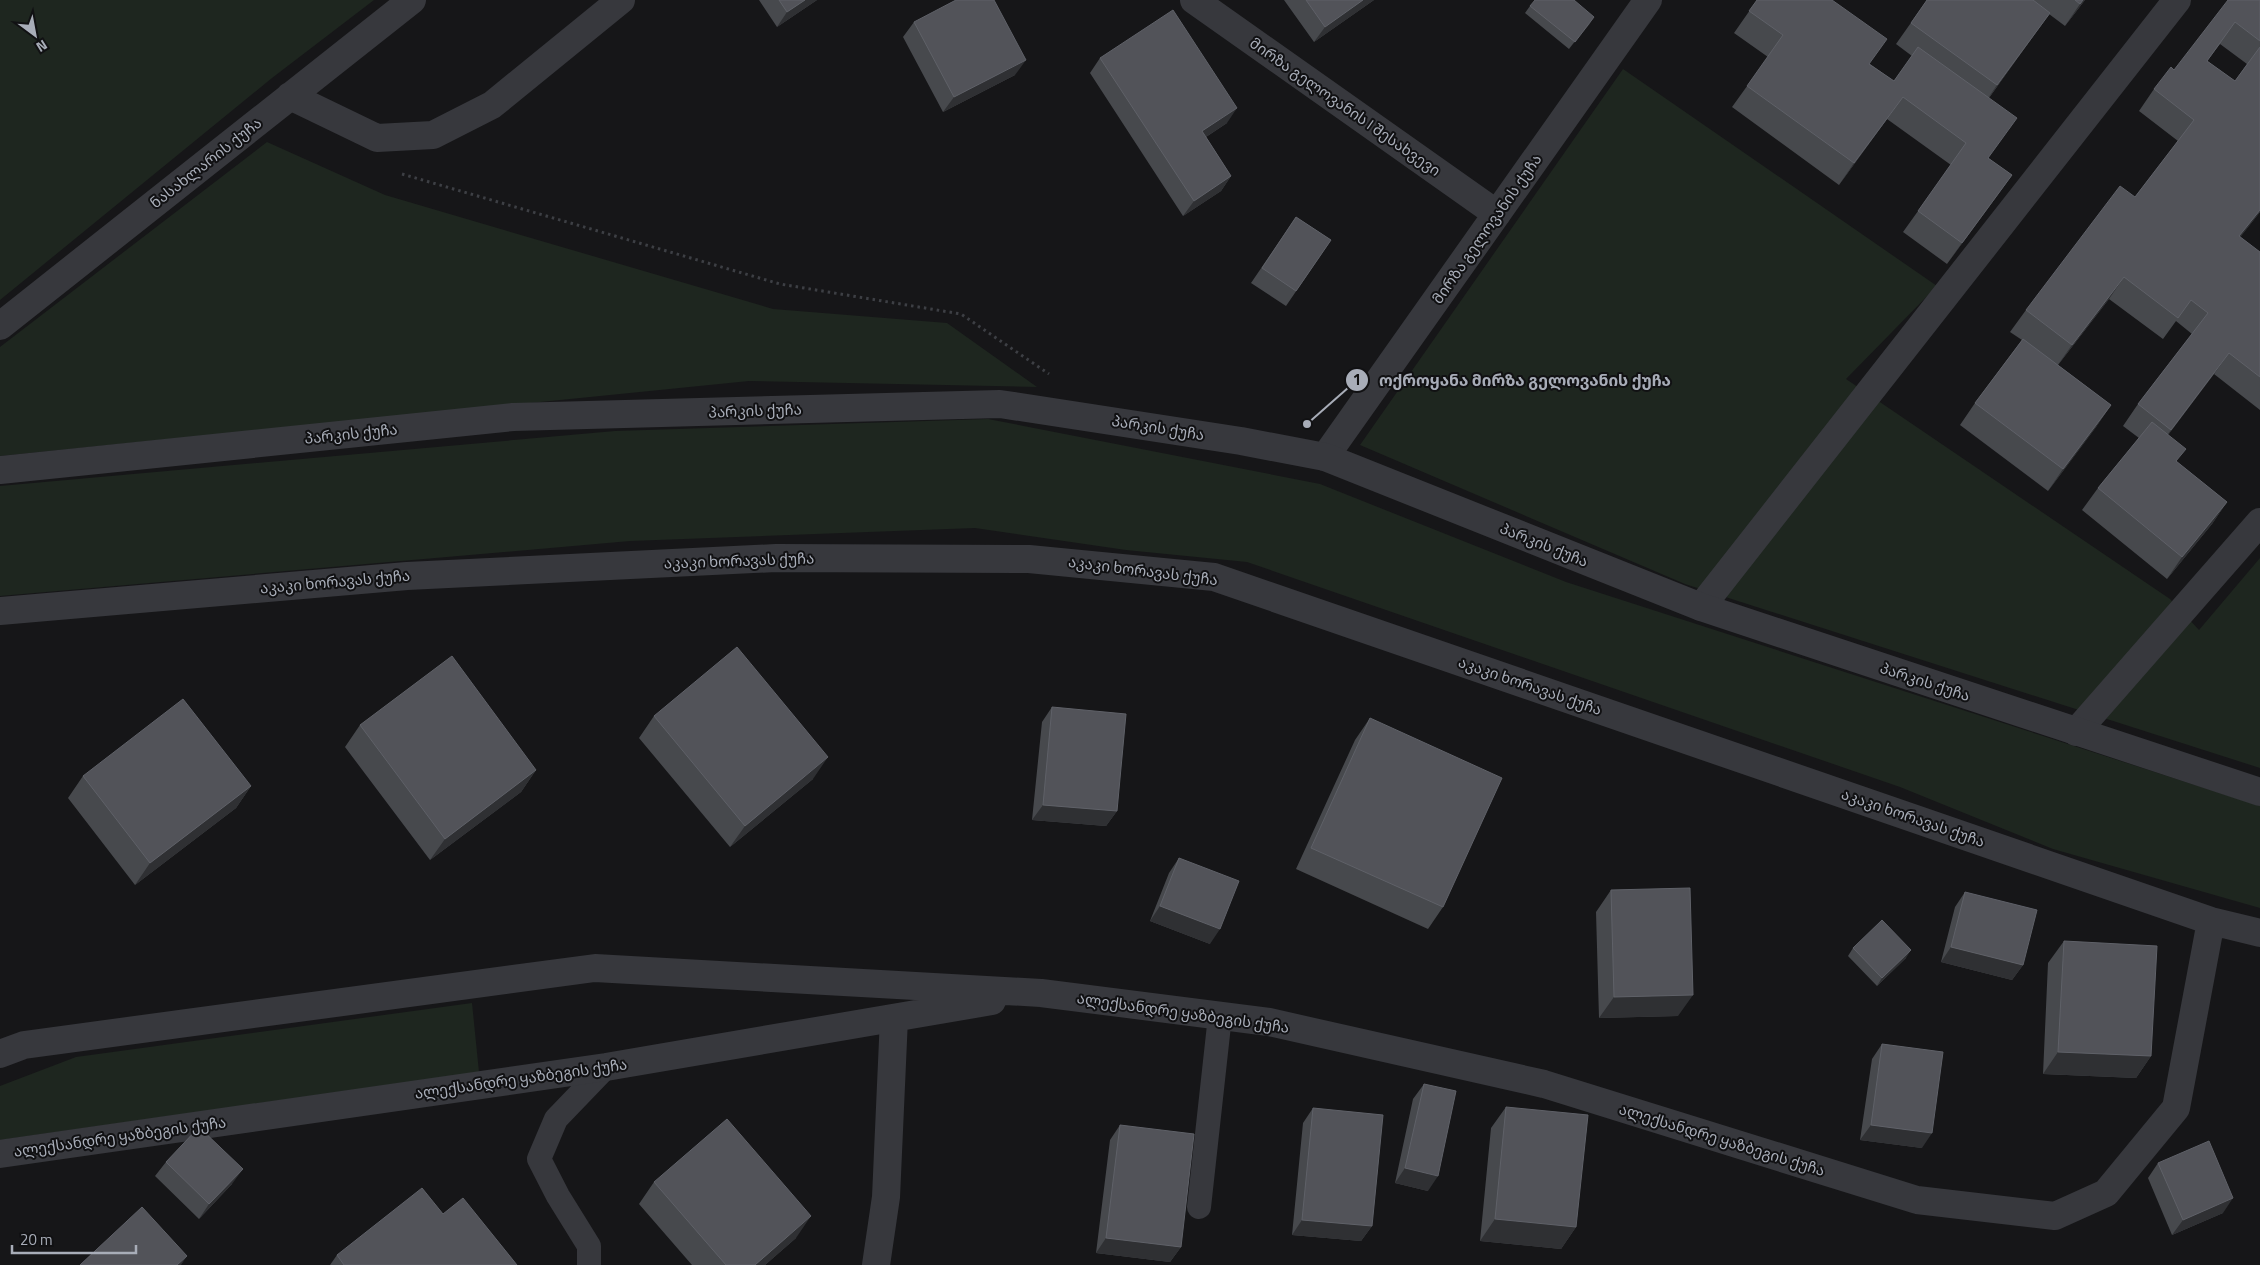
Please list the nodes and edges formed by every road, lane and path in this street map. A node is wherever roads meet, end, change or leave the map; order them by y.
1 (412, 0) edge
2 (620, 0) edge
3 (1194, 0) edge
4 (1648, 0) edge
5 (2178, 0) edge
6 (1225, 10) edge
7 (290, 96) junction
8 (400, 173) dead end
9 (1497, 214) junction
10 (0, 326) edge
11 (1056, 380) dead end
12 (1325, 457) junction
13 (0, 470) edge
14 (2260, 522) edge
15 (1701, 608) junction
16 (0, 611) edge
17 (2076, 732) junction
18 (2260, 792) edge
19 (2211, 921) junction
20 (2260, 933) edge
21 (1041, 993) junction
22 (1220, 1016) junction
23 (894, 1018) junction
24 (0, 1054) edge
25 (606, 1067) junction
26 (0, 1154) edge
27 (1199, 1207) dead end
28 (589, 1265) edge
29 (876, 1265) edge

1 - 7 street, ნასახლარის ქუჩა
2 - 7 street
3 - 6 street, მირზა გელოვანის I შესახვევი
4 - 9 street, მირზა გელოვანის ქუჩა
5 - 15 street
6 - 9 street, მირზა გელოვანის I შესახვევი
7 - 10 street, ნასახლარის ქუჩა
8 - 11 path
9 - 12 street, მირზა გელოვანის ქუჩა
12 - 13 street, პარკის ქუჩა
12 - 15 street, პარკის ქუჩა
14 - 17 street
15 - 17 street, პარკის ქუჩა
16 - 19 street, აკაკი ხორავას ქუჩა
17 - 18 street, პარკის ქუჩა
19 - 20 street, აკაკი ხორავას ქუჩა
19 - 22 street, ალექსანდრე ყაზბეგის ქუჩა
21 - 22 street, ალექსანდრე ყაზბეგის ქუჩა
21 - 23 street, ალექსანდრე ყაზბეგის ქუჩა
21 - 24 street, ალექსანდრე ყაზბეგის ქუჩა
22 - 27 lane
23 - 25 street, ალექსანდრე ყაზბეგის ქუჩა
23 - 29 street
25 - 26 street, ალექსანდრე ყაზბეგის ქუჩა
25 - 28 lane

